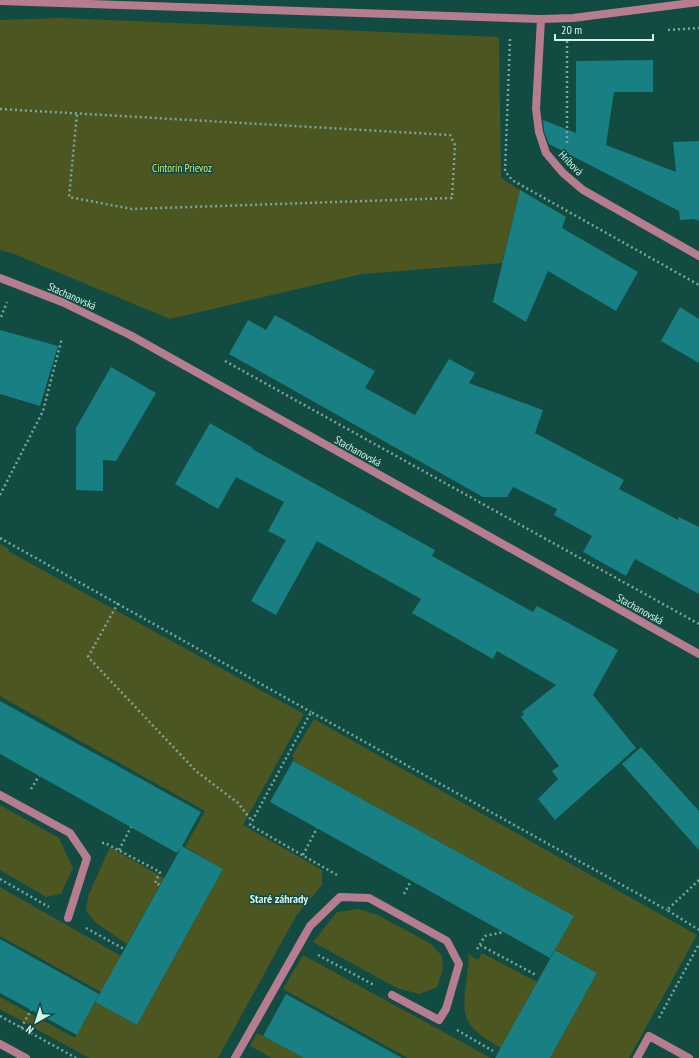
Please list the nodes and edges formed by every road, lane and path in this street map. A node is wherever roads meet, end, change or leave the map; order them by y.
1 (0, 1) edge
2 (699, 2) edge
3 (541, 19) junction
4 (567, 36) dead end
5 (0, 110) edge
6 (77, 114) junction
7 (567, 145) dead end
8 (699, 256) edge
9 (0, 278) edge
10 (62, 338) dead end
11 (0, 495) edge
12 (0, 538) edge
13 (118, 604) junction
14 (699, 654) edge
15 (311, 712) junction
16 (0, 795) edge
17 (252, 821) junction
18 (130, 827) dead end
19 (317, 828) dead end
20 (77, 844) junction
21 (119, 850) junction
22 (303, 855) junction
23 (0, 879) edge
24 (699, 880) edge
25 (160, 885) dead end
26 (340, 897) junction
27 (667, 910) junction
28 (68, 918) junction
29 (699, 930) edge
30 (504, 932) dead end
31 (447, 941) junction
32 (699, 944) edge
33 (300, 945) junction
34 (480, 946) junction
35 (124, 949) dead end
36 (536, 975) dead end
37 (392, 995) joint
38 (31, 1010) dead end
39 (0, 1016) edge
40 (439, 1020) junction
41 (21, 1028) junction
42 (649, 1036) junction
43 (0, 1044) edge
44 (493, 1050) dead end
45 (26, 1058) edge
46 (76, 1058) edge
47 (235, 1058) edge
48 (637, 1058) edge
49 (688, 1058) edge

1 - 3 street
2 - 3 street
3 - 8 street, Hríbová
4 - 7 path
5 - 6 path
6 - 6 path
9 - 14 street, Stachanovská
10 - 11 path
12 - 13 path
13 - 15 path
13 - 17 path
15 - 17 path
15 - 27 path
16 - 20 street
17 - 22 path
18 - 21 path
19 - 22 path
20 - 21 path
20 - 28 street
21 - 25 path
22 - 26 path
23 - 28 path
24 - 27 path
26 - 31 street
26 - 33 street
27 - 29 path
28 - 35 path
30 - 34 path
31 - 34 path
31 - 40 street
32 - 42 path
33 - 37 path
33 - 47 street
34 - 36 path
37 - 40 street
38 - 41 path
39 - 41 path
40 - 44 path
41 - 46 path
42 - 48 street
42 - 49 street
43 - 45 street

